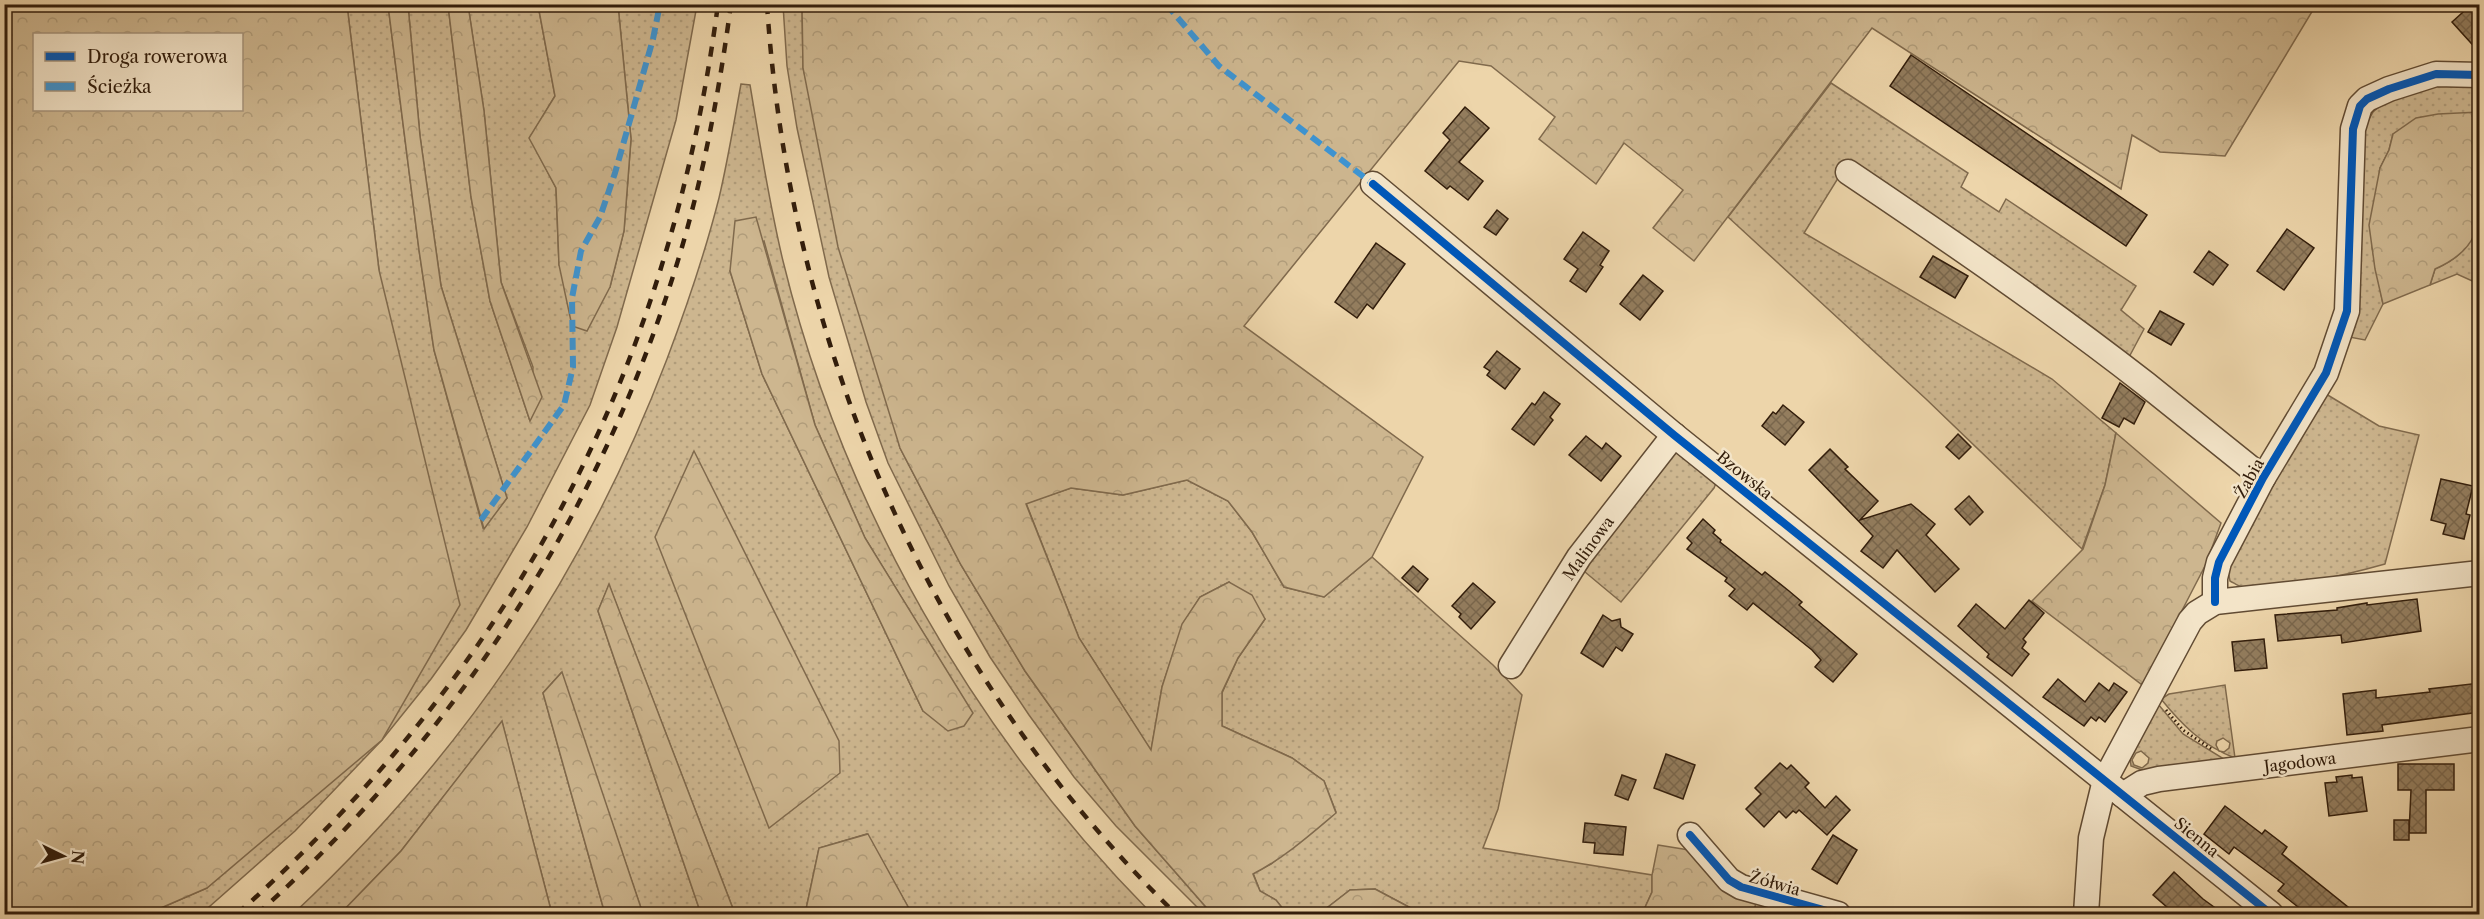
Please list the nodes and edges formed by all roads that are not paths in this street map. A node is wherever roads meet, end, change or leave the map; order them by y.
1 (2480, 75) edge
2 (1848, 172) dead end
3 (1373, 184) dead end
4 (1674, 435) junction
5 (2263, 478) junction
6 (2480, 573) edge
7 (2215, 602) junction
8 (1511, 666) dead end
9 (2480, 739) edge
10 (2114, 787) junction
11 (1690, 835) dead end
12 (1838, 915) edge
13 (2086, 915) edge
14 (2271, 915) edge

1 - 5 street, Żabia
2 - 5 street
3 - 4 street, Bzowska
4 - 8 street, Malinowa
4 - 10 street, Bzowska
5 - 7 street, Żabia
6 - 7 street
7 - 10 street
9 - 10 street, Jagodowa
10 - 13 street
10 - 14 street, Sienna
11 - 12 street, Żółwia

